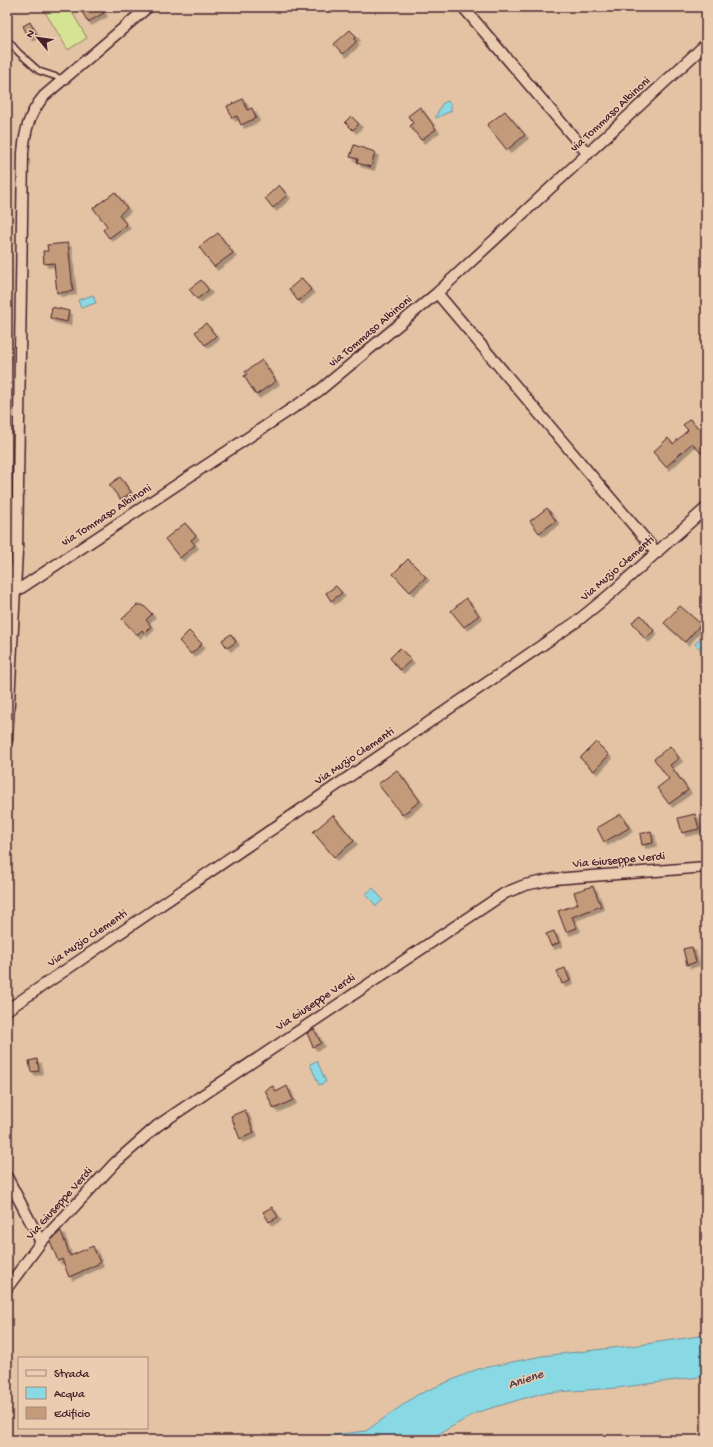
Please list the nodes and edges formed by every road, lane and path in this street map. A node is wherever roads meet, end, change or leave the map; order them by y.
1 (148, 7) edge
2 (463, 7) edge
3 (7, 39) edge
4 (706, 44) edge
5 (63, 79) junction
6 (588, 154) junction
7 (437, 293) junction
8 (706, 508) edge
9 (657, 553) junction
10 (15, 592) junction
11 (7, 740) edge
12 (706, 867) edge
13 (7, 1010) edge
14 (7, 1177) edge
15 (41, 1242) junction
16 (7, 1288) edge

1 - 5 street
2 - 6 street
3 - 5 lane
4 - 6 street, via Tommaso Albinoni
5 - 10 street
6 - 7 street, via Tommaso Albinoni
7 - 9 street
7 - 10 street, via Tommaso Albinoni
8 - 9 street, Via Muzio Clementi
9 - 13 street, Via Muzio Clementi
10 - 11 street
12 - 15 street, Via Giuseppe Verdi
14 - 15 street
15 - 16 street, Via Giuseppe Verdi

